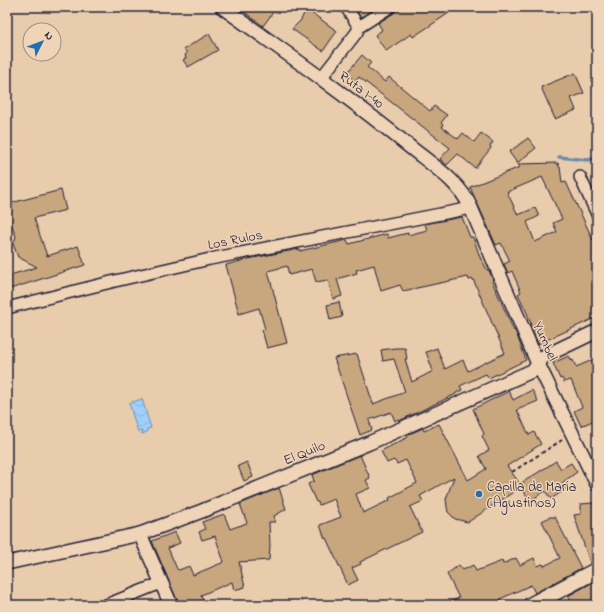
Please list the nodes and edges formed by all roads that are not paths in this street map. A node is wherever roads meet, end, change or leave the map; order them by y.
1 (222, 7) edge
2 (346, 7) edge
3 (390, 7) edge
4 (359, 27) junction
5 (321, 78) junction
6 (580, 177) dead end
7 (472, 208) junction
8 (597, 214) edge
9 (7, 308) edge
10 (597, 331) edge
11 (538, 364) junction
12 (597, 484) edge
13 (140, 534) junction
14 (7, 563) edge
15 (597, 570) edge
16 (161, 583) junction
17 (106, 605) edge
18 (171, 605) edge
19 (531, 605) edge

1 - 5 street, Ruta I-40
2 - 4 street
3 - 4 street
4 - 5 street
5 - 7 street, Ruta I-40
6 - 8 street
7 - 9 street, Los Rulos
7 - 11 street, Yumbel
10 - 11 street, El Quilo
11 - 12 street, Yumbel
11 - 13 street, El Quilo
13 - 14 street, El Quilo
13 - 16 street
15 - 19 main road
16 - 17 street
16 - 18 street

